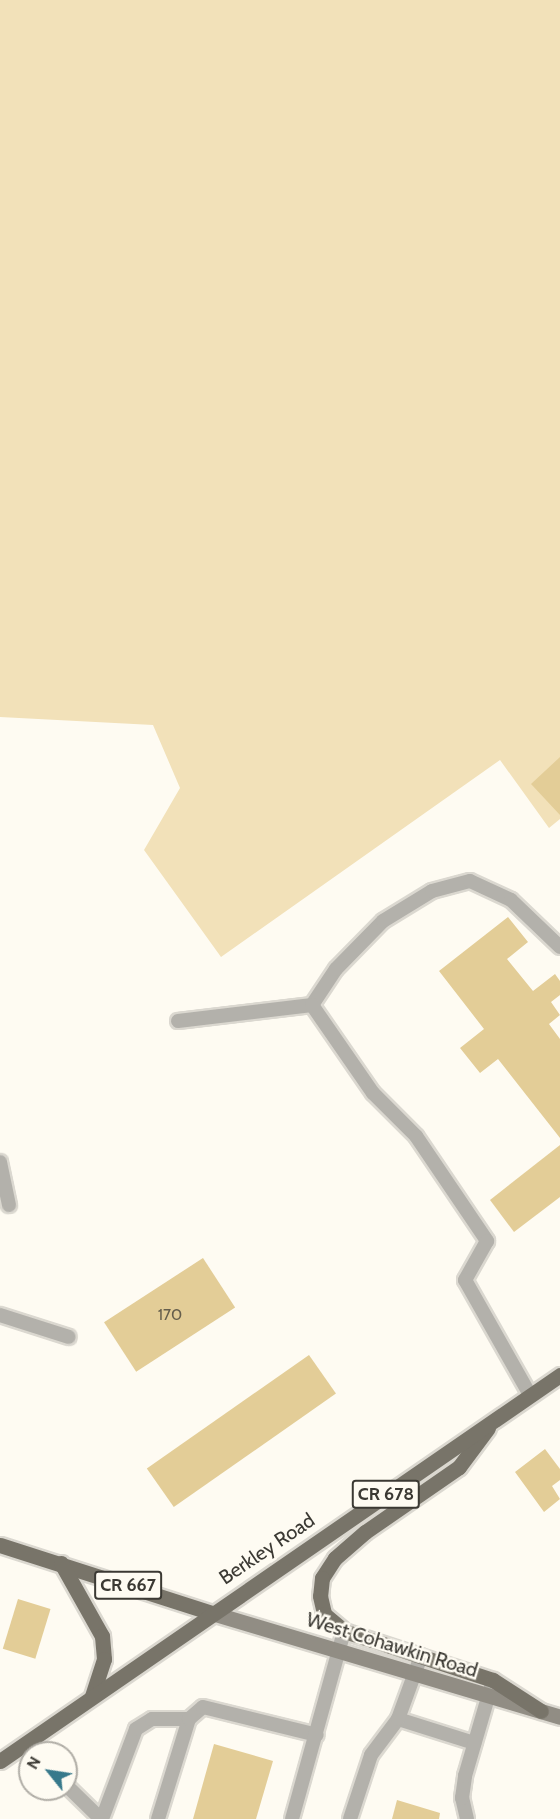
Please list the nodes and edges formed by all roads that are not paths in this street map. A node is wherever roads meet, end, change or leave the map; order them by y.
1 (560, 946) edge
2 (312, 1005) junction
3 (178, 1021) dead end
4 (0, 1162) edge
5 (9, 1205) dead end
6 (0, 1315) edge
7 (69, 1337) dead end
8 (558, 1380) edge
9 (530, 1395) junction
10 (495, 1419) junction
11 (0, 1545) edge
12 (61, 1563) junction
13 (212, 1613) junction
14 (344, 1630) junction
15 (341, 1652) junction
16 (421, 1656) junction
17 (416, 1674) junction
18 (493, 1680) junction
19 (486, 1694) junction
20 (92, 1697) junction
21 (541, 1711) junction
22 (560, 1717) edge
23 (189, 1719) junction
24 (398, 1719) junction
25 (317, 1735) junction
26 (38, 1741) edge
27 (474, 1743) junction
28 (18, 1753) edge
29 (0, 1761) edge
30 (78, 1796) edge
31 (102, 1819) edge
32 (158, 1819) edge
33 (292, 1819) edge
34 (350, 1819) edge
35 (467, 1819) edge

1 - 2 lane
2 - 3 lane
2 - 9 lane
4 - 5 lane
6 - 7 lane
8 - 9 main road, Berkley Road / CR 678
9 - 10 main road, Berkley Road / CR 678
10 - 13 main road, Berkley Road / CR 678
10 - 14 main road
11 - 12 main road, CR 667
12 - 13 main road, CR 667
12 - 20 main road
13 - 15 main road, West Cohawkin Road / CR 667
13 - 20 main road, Berkley Road / CR 678
14 - 15 lane
14 - 16 main road
15 - 17 main road, West Cohawkin Road / CR 667
15 - 25 lane
16 - 17 lane
16 - 18 main road
17 - 19 main road, West Cohawkin Road / CR 667
17 - 24 lane
18 - 19 lane
18 - 21 main road
19 - 21 main road, West Cohawkin Road / CR 667
19 - 27 lane
20 - 26 main road, Berkley Road / CR 678
21 - 22 main road, West Cohawkin Road / CR 667
23 - 25 lane
23 - 31 lane
23 - 32 lane
24 - 27 lane
24 - 34 lane
25 - 33 lane
27 - 35 lane
28 - 29 main road, Berkley Road / CR 678
30 - 31 lane

